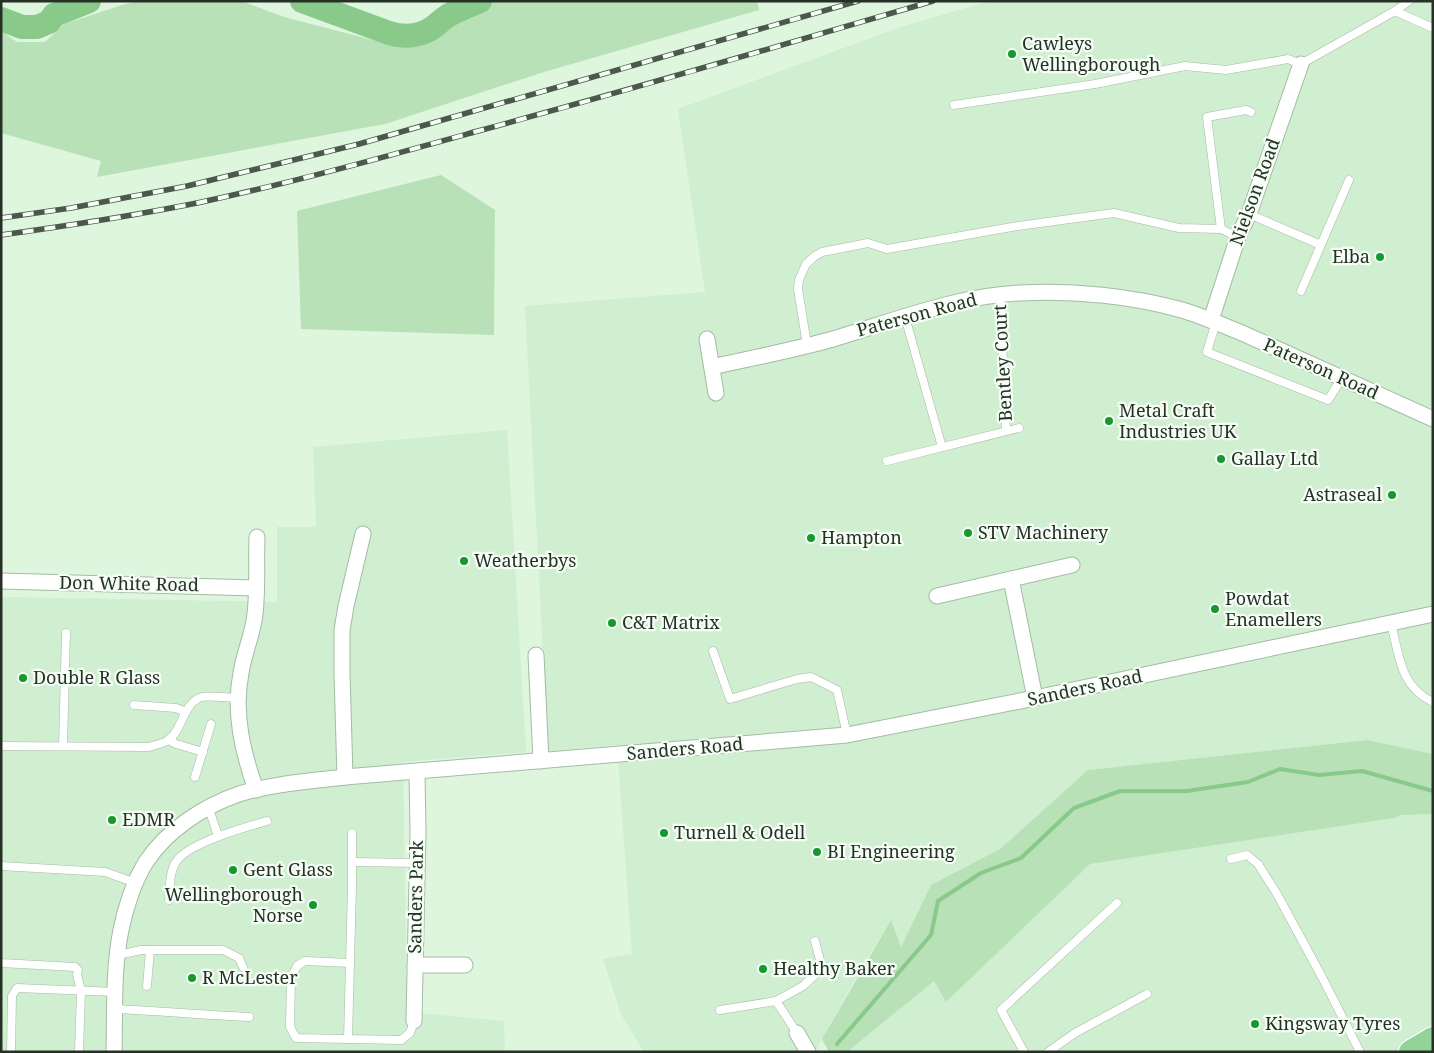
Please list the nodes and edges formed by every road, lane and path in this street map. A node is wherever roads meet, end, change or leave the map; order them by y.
1 (1409, 1) edge
2 (1395, 11) junction
3 (1433, 28) edge
4 (1301, 64) junction
5 (954, 104) dead end
6 (1251, 112) dead end
7 (1350, 180) dead end
8 (1249, 214) junction
9 (1221, 229) junction
10 (1238, 237) junction
11 (1320, 245) junction
12 (1301, 291) dead end
13 (1000, 295) junction
14 (905, 317) junction
15 (1214, 321) junction
16 (707, 339) dead end
17 (807, 345) junction
18 (712, 367) junction
19 (1342, 378) junction
20 (716, 393) dead end
21 (1433, 419) edge
22 (1019, 428) dead end
23 (1006, 431) junction
24 (942, 447) junction
25 (887, 461) dead end
26 (363, 534) dead end
27 (257, 537) dead end
28 (1072, 565) dead end
29 (1011, 579) junction
30 (1, 581) edge
31 (256, 588) junction
32 (937, 596) dead end
33 (1433, 614) edge
34 (1391, 623) junction
35 (66, 633) dead end
36 (713, 651) dead end
37 (536, 655) dead end
38 (237, 698) junction
39 (1035, 698) junction
40 (1433, 702) edge
41 (134, 705) dead end
42 (186, 712) junction
43 (211, 724) dead end
44 (847, 735) junction
45 (169, 740) junction
46 (1, 746) edge
47 (63, 746) junction
48 (203, 752) junction
49 (541, 761) junction
50 (417, 772) junction
51 (196, 777) dead end
52 (345, 778) junction
53 (256, 790) junction
54 (208, 806) junction
55 (267, 821) dead end
56 (352, 833) dead end
57 (218, 836) junction
58 (1231, 859) dead end
59 (353, 862) junction
60 (417, 863) junction
61 (1, 866) edge
62 (136, 883) junction
63 (169, 900) dead end
64 (1117, 903) dead end
65 (815, 941) dead end
66 (150, 950) junction
67 (118, 956) junction
68 (1, 963) edge
69 (350, 963) junction
70 (415, 964) junction
71 (465, 965) dead end
72 (243, 968) dead end
73 (147, 986) dead end
74 (81, 990) junction
75 (116, 992) junction
76 (1147, 994) dead end
77 (776, 1001) junction
78 (115, 1009) junction
79 (720, 1010) dead end
80 (249, 1017) dead end
81 (414, 1021) joint
82 (797, 1033) joint
83 (348, 1039) junction
84 (1433, 1039) edge
85 (11, 1052) edge
86 (79, 1052) edge
87 (114, 1052) edge
88 (808, 1052) edge
89 (1024, 1052) edge
90 (1048, 1052) edge
91 (1360, 1052) edge
92 (1411, 1052) edge

1 - 2 lane
2 - 3 lane
2 - 4 lane
4 - 5 lane
4 - 8 street, Nielson Road
6 - 9 lane
7 - 11 lane
8 - 10 street, Nielson Road
8 - 11 lane
9 - 10 lane
9 - 17 lane
10 - 15 street, Nielson Road
11 - 12 lane
13 - 14 street, Paterson Road
13 - 15 street, Paterson Road
13 - 23 lane, Bentley Court
14 - 17 street, Paterson Road
14 - 24 lane
15 - 19 street, Paterson Road
15 - 19 lane
16 - 18 street
17 - 18 street, Paterson Road
18 - 20 street
19 - 21 street, Paterson Road
22 - 23 lane, Bentley Court
23 - 24 lane, Bentley Court
24 - 25 lane, Bentley Court
26 - 52 street
27 - 31 street
28 - 29 street
29 - 32 street
29 - 39 street
30 - 31 street, Don White Road
31 - 38 street
33 - 34 street, Sanders Road
34 - 39 street, Sanders Road
34 - 40 lane
35 - 47 lane
36 - 44 lane
37 - 49 street
38 - 42 lane
38 - 53 street
39 - 44 street, Sanders Road
41 - 42 lane
42 - 45 lane
43 - 48 lane
44 - 49 street, Sanders Road
45 - 47 lane
45 - 48 lane
46 - 47 lane
48 - 51 lane
49 - 50 street, Sanders Road
50 - 52 street, Sanders Road
50 - 60 street, Sanders Park
52 - 53 street, Sanders Road
53 - 54 street, Sanders Road
54 - 57 lane
54 - 62 street, Sanders Road
55 - 57 lane
56 - 59 lane
57 - 63 lane
58 - 91 lane
59 - 60 lane
59 - 69 lane
60 - 70 street, Sanders Park
61 - 62 lane
62 - 67 street, Sanders Road
64 - 89 lane
65 - 77 lane
66 - 67 lane
66 - 72 lane
66 - 73 lane
67 - 75 street, Sanders Road
68 - 74 lane
69 - 83 lane
69 - 83 lane
70 - 71 street
70 - 81 street, Sanders Park
74 - 75 lane
74 - 85 lane
74 - 86 lane
75 - 78 street, Sanders Road
76 - 90 lane
77 - 79 lane
77 - 82 lane
78 - 80 lane
78 - 87 street, Sanders Road
81 - 83 lane
82 - 88 street
84 - 92 main road

